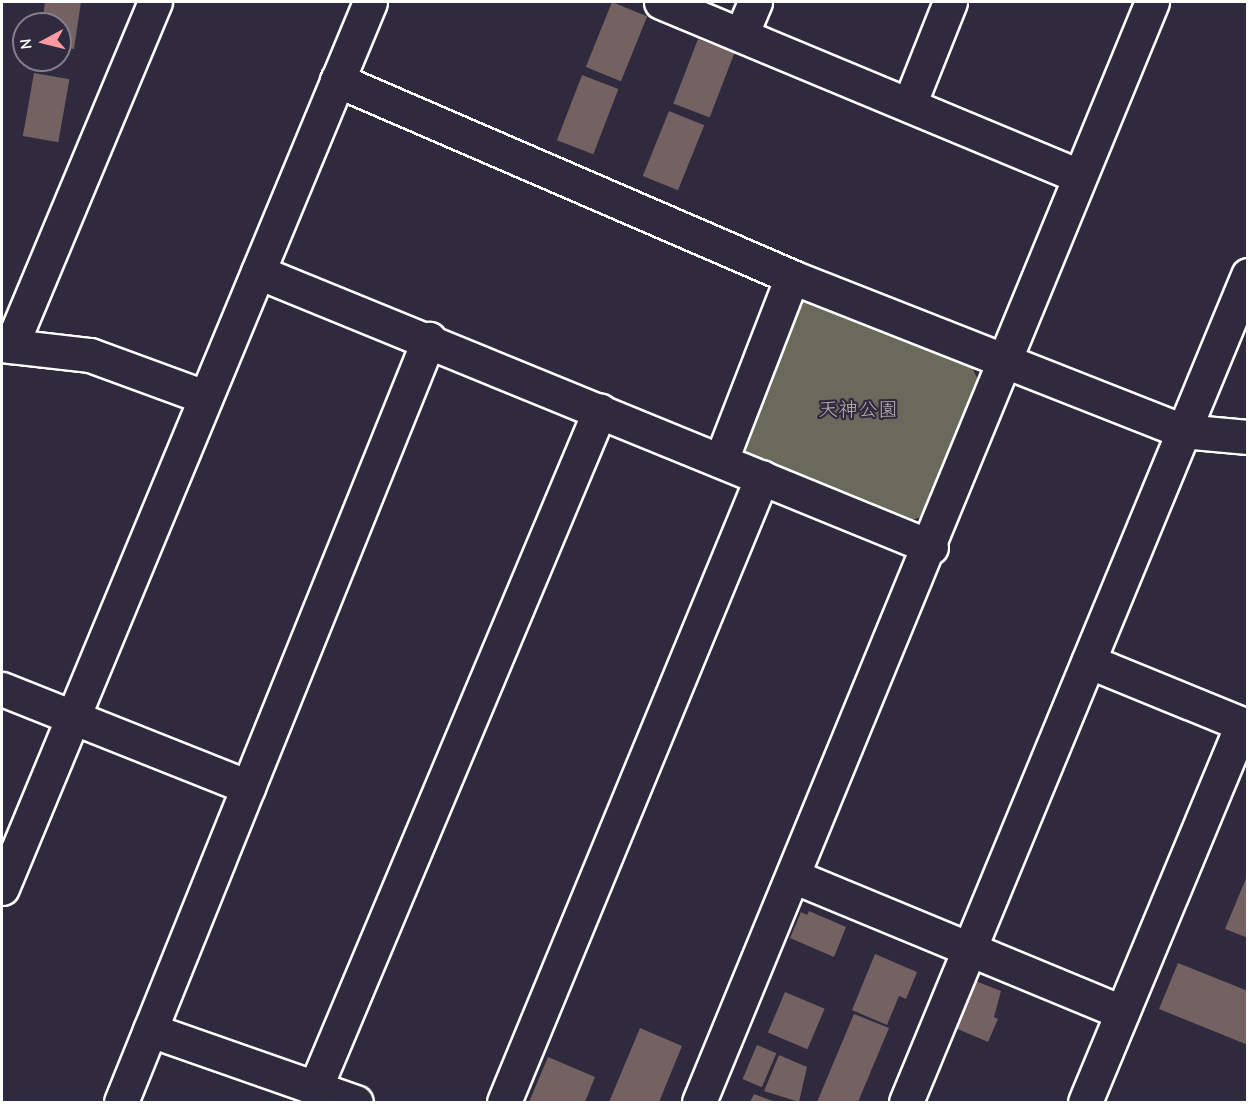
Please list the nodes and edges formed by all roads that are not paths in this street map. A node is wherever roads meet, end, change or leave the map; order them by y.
1 (155, 2) edge
2 (370, 2) edge
3 (661, 2) edge
4 (755, 2) edge
5 (950, 2) edge
6 (1152, 2) edge
7 (741, 35) junction
8 (337, 80) junction
9 (909, 105) junction
10 (1078, 176) junction
11 (258, 272) junction
12 (1248, 275) edge
13 (792, 277) junction
14 (429, 339) junction
15 (6, 346) edge
16 (1005, 361) junction
17 (205, 397) junction
18 (600, 410) junction
19 (1182, 431) junction
20 (1248, 437) edge
21 (722, 460) junction
22 (762, 477) junction
23 (931, 547) junction
24 (1088, 661) junction
25 (2, 689) edge
26 (73, 717) junction
27 (248, 787) junction
28 (793, 876) junction
29 (2, 888) edge
30 (971, 948) junction
31 (1122, 1012) junction
32 (150, 1030) junction
33 (315, 1088) junction
34 (121, 1102) edge
35 (356, 1102) edge
36 (504, 1102) edge
37 (699, 1102) edge
38 (906, 1102) edge
39 (1085, 1102) edge

1 - 15 street
2 - 8 street
3 - 7 street
4 - 7 street
5 - 9 street
6 - 10 street
7 - 9 street
8 - 11 street
8 - 13 street
9 - 10 street
10 - 16 street
11 - 14 street
11 - 17 street
12 - 19 street
13 - 16 street
13 - 21 street
14 - 18 street
14 - 27 street
15 - 17 street
16 - 19 street
16 - 23 street
17 - 26 street
18 - 21 street
18 - 33 street
19 - 20 street
19 - 24 street
21 - 22 street
22 - 23 street
22 - 36 street
23 - 28 street
24 - 30 street
24 - 31 street
25 - 26 street
26 - 27 street
26 - 29 street
27 - 32 street
28 - 30 street
28 - 37 street
30 - 31 street
30 - 38 street
31 - 39 street
32 - 33 street
32 - 34 street
33 - 35 street

